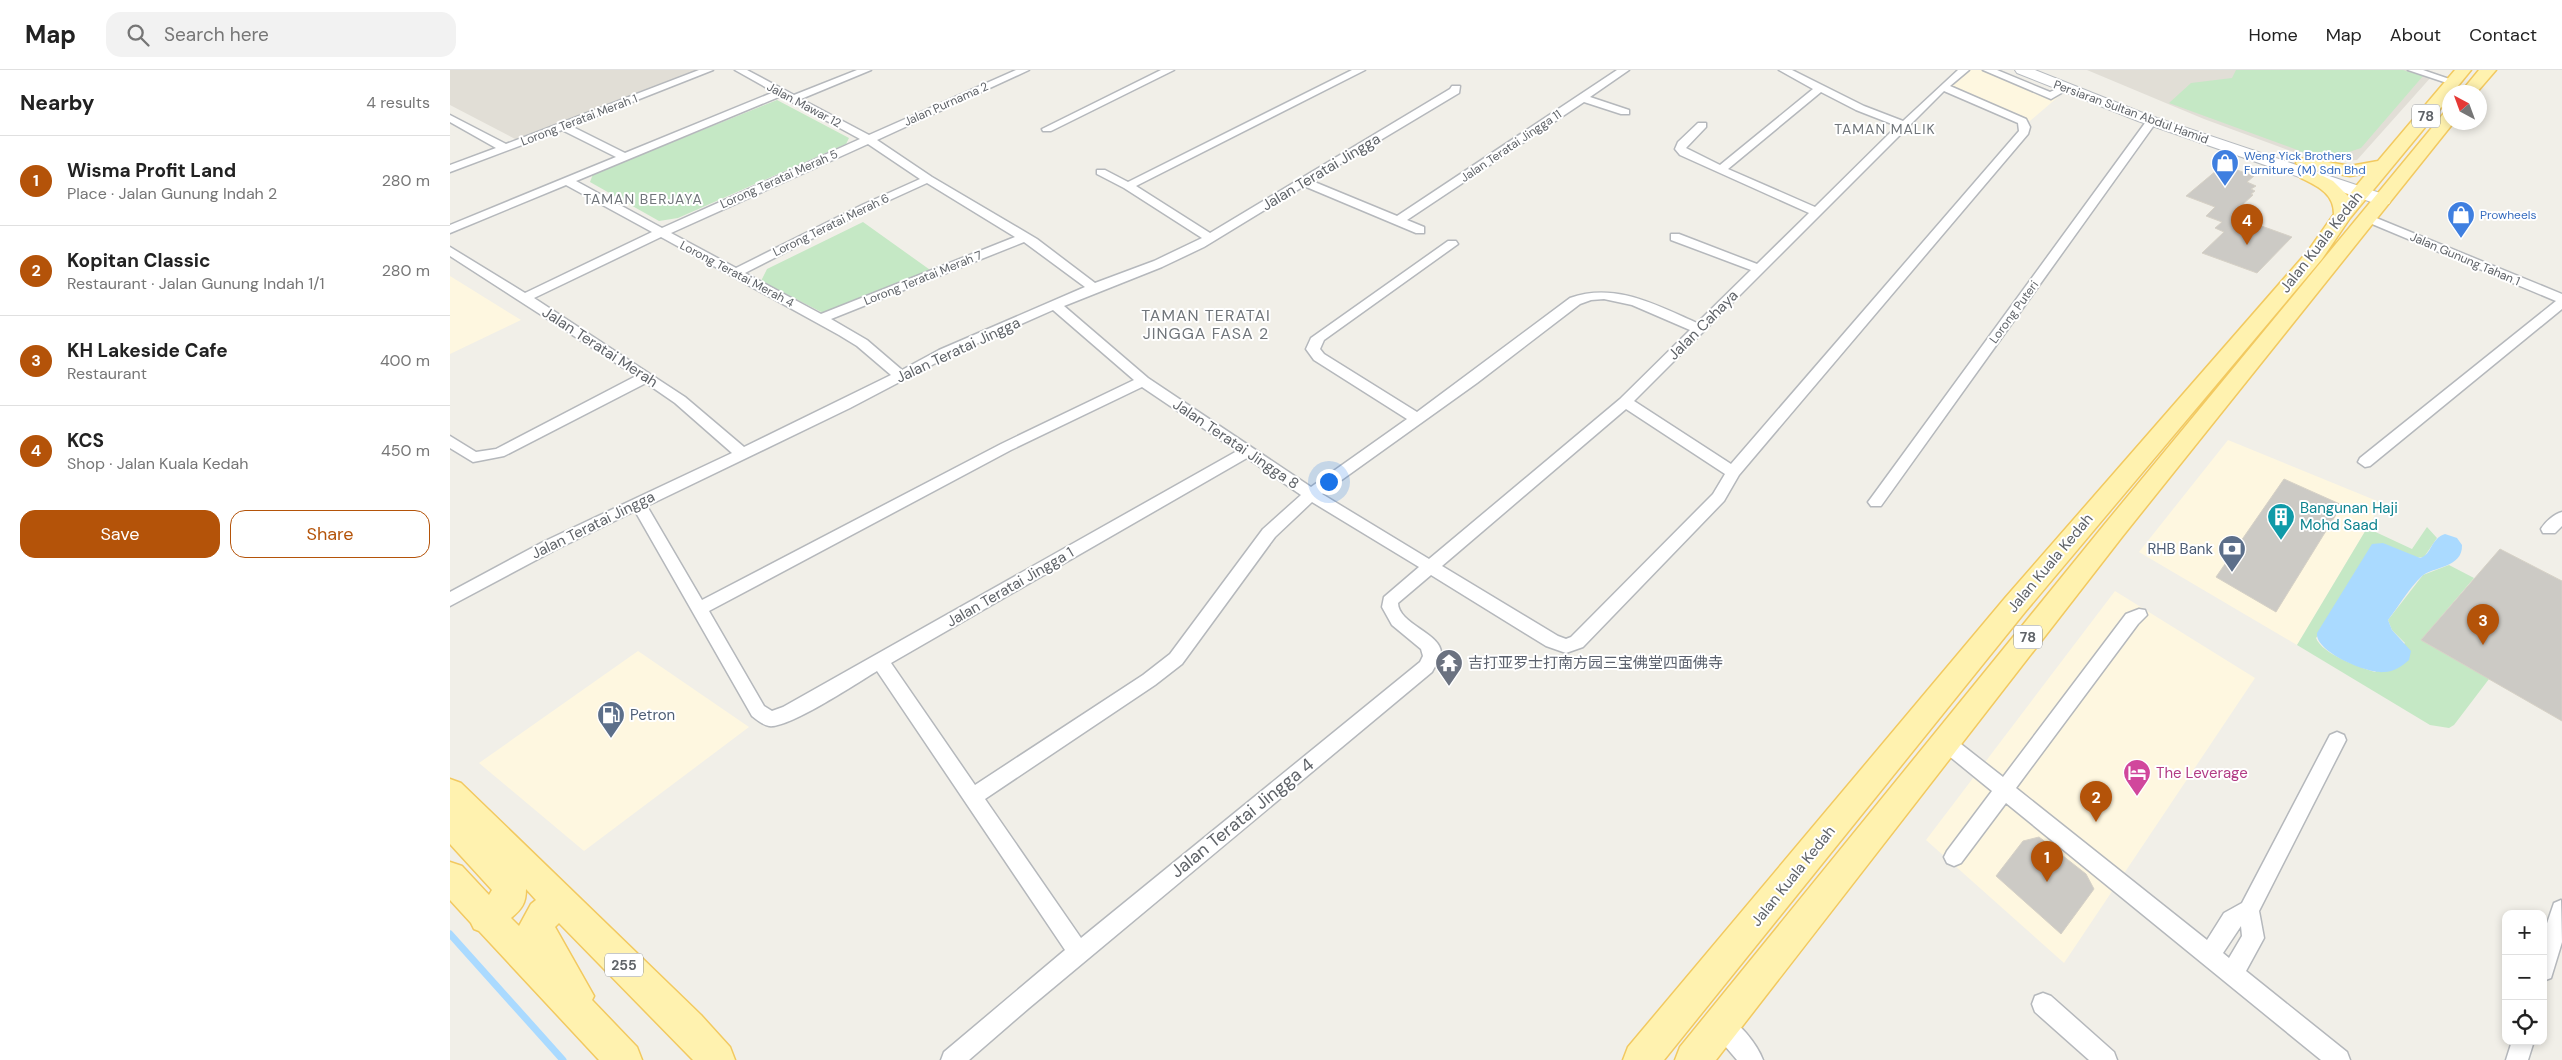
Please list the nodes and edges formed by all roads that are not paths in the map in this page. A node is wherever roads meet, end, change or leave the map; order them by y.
1 (708, 70) edge
2 (740, 70) edge
3 (866, 70) edge
4 (1024, 70) edge
5 (1169, 70) edge
6 (1360, 70) edge
7 (1624, 70) edge
8 (1784, 70) edge
9 (1964, 70) edge
10 (1988, 70) edge
11 (2022, 70) edge
12 (2054, 70) edge
13 (2413, 70) edge
14 (2488, 70) edge
15 (2458, 76) edge
16 (2475, 85) edge
17 (1943, 87) junction
18 (1456, 88) dead end
19 (1820, 88) junction
20 (2065, 88) junction
21 (781, 93) junction
22 (1583, 98) junction
23 (792, 99) junction
24 (1625, 112) dead end
25 (450, 118) edge
26 (2152, 121) junction
27 (1702, 125) dead end
28 (1904, 125) junction
29 (2442, 125) edge
30 (564, 126) junction
31 (1047, 129) dead end
32 (2445, 130) edge
33 (868, 139) junction
34 (505, 148) junction
35 (625, 157) junction
36 (2383, 165) junction
37 (2306, 168) junction
38 (450, 169) edge
39 (1720, 170) junction
40 (1101, 172) dead end
41 (928, 180) junction
42 (566, 181) junction
43 (1304, 182) junction
44 (1128, 186) junction
45 (2364, 188) junction
46 (2371, 206) junction
47 (1816, 212) junction
48 (1398, 222) junction
49 (450, 229) edge
50 (1420, 230) dead end
51 (662, 233) junction
52 (1025, 237) junction
53 (1675, 237) dead end
54 (1210, 238) junction
55 (1452, 244) dead end
56 (450, 251) edge
57 (1759, 269) junction
58 (736, 273) junction
59 (1094, 288) junction
60 (524, 298) junction
61 (2562, 299) edge
62 (2562, 303) edge
63 (1054, 305) junction
64 (820, 319) junction
65 (1699, 329) junction
66 (901, 376) junction
67 (646, 377) junction
68 (1143, 381) junction
69 (1625, 402) junction
70 (1416, 418) junction
71 (450, 441) edge
72 (1248, 451) junction
73 (741, 453) junction
74 (2364, 462) dead end
75 (1733, 472) junction
76 (1311, 494) junction
77 (1876, 502) dead end
78 (638, 503) junction
79 (2562, 516) edge
80 (2549, 529) dead end
81 (1430, 566) junction
82 (450, 600) edge
83 (700, 609) junction
84 (2140, 615) dead end
85 (880, 661) junction
86 (2337, 740) dead end
87 (1945, 742) junction
88 (2004, 790) junction
89 (450, 792) edge
90 (973, 797) junction
91 (450, 822) edge
92 (1954, 857) dead end
93 (450, 877) edge
94 (561, 902) junction
95 (2248, 910) junction
96 (2561, 910) edge
97 (486, 918) junction
98 (1079, 953) junction
99 (1730, 953) junction
100 (2210, 955) junction
101 (2547, 957) edge
102 (2232, 974) junction
103 (1758, 977) junction
104 (2043, 1004) dead end
105 (1722, 1025) junction
106 (596, 1029) junction
107 (2522, 1045) edge
108 (624, 1060) edge
109 (717, 1060) edge
110 (952, 1060) edge
111 (1641, 1060) edge
112 (1693, 1060) edge
113 (1752, 1060) edge
114 (2106, 1060) edge
115 (2339, 1060) edge
116 (2517, 1060) edge

1 - 30 street, Lorong Teratai Merah 1
2 - 21 street, Jalan Mawar 12
3 - 23 street
4 - 33 street, Jalan Purnama 2
5 - 31 street
6 - 44 street
7 - 22 street, Jalan Teratai Jingga 11
8 - 19 street
9 - 17 street, Jalan Cahaya
10 - 20 street
11 - 20 main road, Persiaran Sultan Abdul Hamid
12 - 37 main road, Persiaran Sultan Abdul Hamid
13 - 15 street
14 - 16 main road
15 - 36 main road, Jalan Kuala Kedah / 78
17 - 28 street, Jalan Cahaya
17 - 75 street
18 - 43 street, Jalan Teratai Jingga
19 - 28 street
19 - 39 street
20 - 26 main road, Persiaran Sultan Abdul Hamid
21 - 23 street, Jalan Mawar 12
21 - 35 street
22 - 24 street
22 - 48 street, Jalan Teratai Jingga 11
23 - 33 street, Jalan Mawar 12
25 - 34 street
26 - 37 main road, Persiaran Sultan Abdul Hamid
26 - 77 street, Lorong Puteri
27 - 39 street
28 - 47 street, Jalan Cahaya
29 - 46 main road, Jalan Kuala Kedah / 78
30 - 34 street, Lorong Teratai Merah 1
30 - 35 street
32 - 46 main road
33 - 41 street
33 - 51 street, Lorong Teratai Merah 5
34 - 38 street, Lorong Teratai Merah 1
35 - 42 street
36 - 37 main road
36 - 45 main road, Jalan Kuala Kedah / 78
37 - 45 main road, Persiaran Sultan Abdul Hamid
37 - 46 main road
39 - 47 street
40 - 44 street
41 - 52 street
41 - 58 street, Lorong Teratai Merah 6
42 - 49 street
42 - 51 street, Lorong Teratai Merah 4
43 - 48 street
43 - 54 street, Jalan Teratai Jingga
44 - 54 street
45 - 46 main road, Jalan Kuala Kedah / 78
45 - 46 main road, Persiaran Sultan Abdul Hamid
46 - 61 street, Jalan Gunung Tahan 1
46 - 87 main road, Jalan Kuala Kedah / 78
46 - 99 main road, Jalan Kuala Kedah / 78
47 - 57 street, Jalan Cahaya
48 - 50 street
51 - 58 street, Lorong Teratai Merah 4
51 - 60 street, Lorong Teratai Merah 5
52 - 59 street
52 - 64 street, Lorong Teratai Merah 7
53 - 57 street
54 - 59 street, Jalan Teratai Jingga
55 - 70 street
56 - 60 street, Jalan Teratai Merah
57 - 65 street, Jalan Cahaya
58 - 64 street, Lorong Teratai Merah 4
59 - 63 street, Jalan Teratai Jingga
60 - 67 street, Jalan Teratai Merah
62 - 74 street
63 - 66 street, Jalan Teratai Jingga
63 - 68 street, Jalan Teratai Jingga 8
64 - 66 street, Lorong Teratai Merah 4
65 - 69 street, Jalan Cahaya
65 - 70 street
66 - 73 street, Jalan Teratai Jingga
67 - 71 street
67 - 73 street, Jalan Teratai Merah
68 - 72 street, Jalan Teratai Jingga 8
68 - 83 street
69 - 75 street
69 - 81 street, Jalan Cahaya
70 - 76 street
72 - 76 street, Jalan Teratai Jingga 8
72 - 85 street, Jalan Teratai Jingga 1
73 - 78 street, Jalan Teratai Jingga
75 - 81 street, Jalan Teratai Jingga 8
76 - 81 street, Jalan Teratai Jingga 8
76 - 90 street
78 - 82 street, Jalan Teratai Jingga
78 - 83 street
79 - 80 street
81 - 98 street, Jalan Teratai Jingga 4
83 - 85 street, Jalan Teratai Jingga 1
84 - 88 street
85 - 90 street
86 - 95 street
87 - 88 street
87 - 103 main road, Jalan Kuala Kedah / 78
88 - 92 street
88 - 100 street
89 - 94 main road, 255
90 - 98 street
91 - 97 main road
93 - 97 main road
94 - 106 main road
94 - 109 main road, 255
95 - 100 street
95 - 102 street
96 - 101 street
97 - 106 main road
98 - 110 street, Jalan Teratai Jingga 4
99 - 103 main road
99 - 111 main road, Jalan Kuala Kedah / 78
100 - 102 street
102 - 115 street
103 - 105 main road, Jalan Kuala Kedah / 78
104 - 114 street
105 - 112 main road, Jalan Kuala Kedah / 78
105 - 113 street
106 - 108 main road
107 - 116 street

